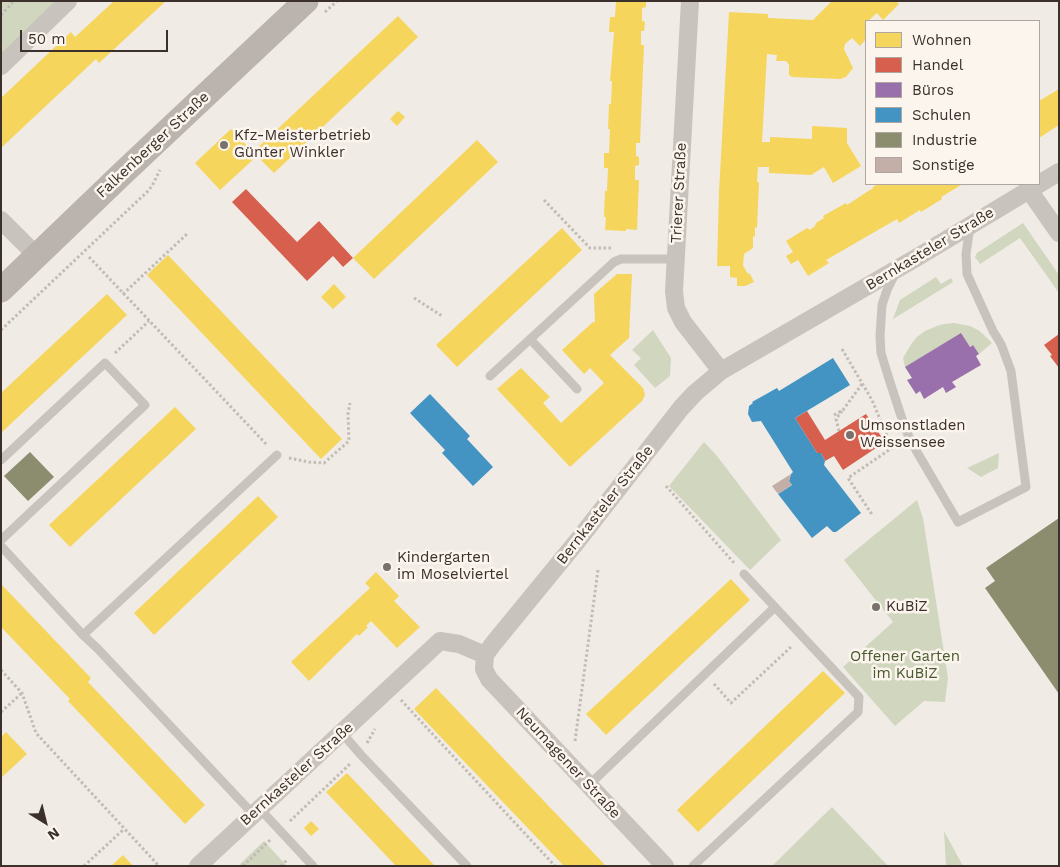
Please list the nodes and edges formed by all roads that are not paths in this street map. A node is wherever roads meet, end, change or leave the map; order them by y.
1 (68, 1) edge
2 (690, 1) edge
3 (313, 9) edge
4 (1, 66) edge
5 (1059, 172) edge
6 (1040, 183) edge
7 (1037, 185) edge
8 (1029, 190) junction
9 (1, 220) edge
10 (970, 226) junction
11 (1059, 233) edge
12 (37, 256) junction
13 (676, 259) junction
14 (902, 266) junction
15 (1, 290) edge
16 (530, 340) junction
17 (721, 371) junction
18 (490, 376) dead end
19 (577, 389) dead end
20 (277, 455) road end
21 (1, 460) edge
22 (1, 540) edge
23 (1, 546) edge
24 (744, 574) road end
25 (775, 608) junction
26 (83, 635) junction
27 (485, 656) junction
28 (342, 733) junction
29 (589, 784) junction
30 (256, 811) junction
31 (198, 866) edge
32 (313, 866) edge
33 (467, 866) edge
34 (665, 866) edge
35 (693, 866) edge

1 - 4 street
2 - 13 street, Trierer Straße
3 - 12 street, Falkenberger Straße
5 - 6 street, Bernkasteler Straße
7 - 8 street, Bernkasteler Straße
8 - 10 street, Bernkasteler Straße
8 - 11 street
9 - 12 street
10 - 14 street, Bernkasteler Straße
10 - 14 lane
12 - 15 street, Falkenberger Straße
13 - 16 lane
13 - 17 street, Trierer Straße
14 - 17 street, Bernkasteler Straße
16 - 18 lane
16 - 19 lane
17 - 27 street, Bernkasteler Straße
20 - 26 lane
21 - 22 lane
23 - 26 lane
24 - 25 lane
25 - 29 lane
25 - 35 lane
26 - 30 lane
27 - 28 street, Bernkasteler Straße
27 - 29 street, Neumagener Straße
28 - 30 street, Bernkasteler Straße
28 - 33 lane
29 - 34 street, Neumagener Straße
30 - 31 street, Bernkasteler Straße
30 - 32 lane

